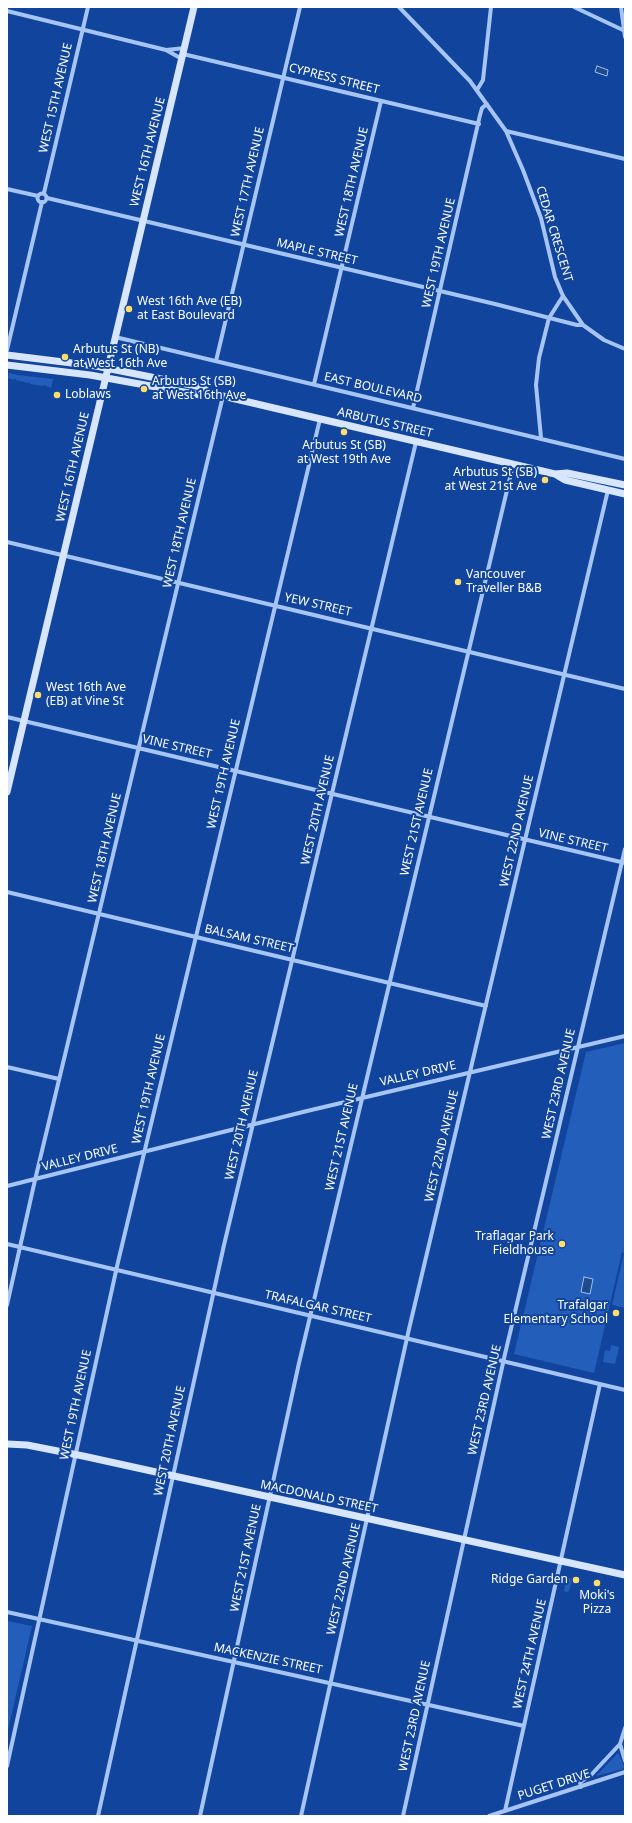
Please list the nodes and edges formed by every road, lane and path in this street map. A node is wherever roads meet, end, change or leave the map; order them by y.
1 (88, 7) edge
2 (194, 7) edge
3 (300, 7) edge
4 (399, 7) edge
5 (491, 7) edge
6 (574, 7) edge
7 (621, 7) edge
8 (7, 12) edge
9 (83, 30) junction
10 (625, 30) edge
11 (625, 37) edge
12 (166, 50) junction
13 (183, 54) junction
14 (284, 77) junction
15 (477, 90) junction
16 (381, 101) junction
17 (487, 104) junction
18 (479, 124) junction
19 (506, 131) junction
20 (625, 159) edge
21 (7, 188) edge
22 (44, 193) junction
23 (38, 196) junction
24 (47, 198) junction
25 (42, 202) junction
26 (143, 221) junction
27 (243, 245) junction
28 (342, 268) junction
29 (440, 291) junction
30 (563, 296) junction
31 (549, 318) junction
32 (584, 325) junction
33 (116, 337) junction
34 (625, 349) edge
35 (7, 350) edge
36 (7, 355) edge
37 (216, 362) junction
38 (7, 365) edge
39 (108, 368) junction
40 (106, 378) junction
41 (314, 384) junction
42 (210, 393) junction
43 (223, 396) junction
44 (413, 408) junction
45 (320, 419) junction
46 (541, 438) junction
47 (416, 442) junction
48 (625, 458) edge
49 (513, 465) junction
50 (555, 474) junction
51 (610, 482) junction
52 (625, 485) edge
53 (608, 490) junction
54 (625, 494) edge
55 (7, 542) edge
56 (63, 555) junction
57 (178, 583) junction
58 (275, 605) junction
59 (372, 628) junction
60 (468, 651) junction
61 (565, 674) junction
62 (625, 689) edge
63 (7, 716) edge
64 (24, 721) junction
65 (139, 748) junction
66 (235, 771) junction
67 (7, 792) edge
68 (332, 794) junction
69 (428, 817) junction
70 (526, 840) junction
71 (625, 849) edge
72 (623, 863) edge
73 (7, 892) edge
74 (99, 913) junction
75 (196, 936) junction
76 (292, 959) junction
77 (389, 982) junction
78 (486, 1006) junction
79 (625, 1036) edge
80 (578, 1047) junction
81 (7, 1067) edge
82 (470, 1072) junction
83 (59, 1080) junction
84 (362, 1098) junction
85 (253, 1125) junction
86 (145, 1152) junction
87 (35, 1180) junction
88 (7, 1186) edge
89 (7, 1244) edge
90 (20, 1247) junction
91 (116, 1269) junction
92 (213, 1293) junction
93 (7, 1305) edge
94 (310, 1315) junction
95 (407, 1339) junction
96 (503, 1362) junction
97 (600, 1384) junction
98 (625, 1390) edge
99 (7, 1444) edge
100 (76, 1454) junction
101 (173, 1476) junction
102 (270, 1497) junction
103 (367, 1519) junction
104 (464, 1540) junction
105 (561, 1561) junction
106 (625, 1575) edge
107 (7, 1612) edge
108 (39, 1619) junction
109 (137, 1640) junction
110 (234, 1662) junction
111 (330, 1683) junction
112 (428, 1705) junction
113 (524, 1726) junction
114 (625, 1728) edge
115 (620, 1744) junction
116 (625, 1761) edge
117 (7, 1766) edge
118 (625, 1772) edge
119 (581, 1787) junction
120 (505, 1811) junction
121 (98, 1816) edge
122 (200, 1816) edge
123 (301, 1816) edge
124 (403, 1816) edge
125 (489, 1816) edge

1 - 9 street, WEST 15TH AVENUE
2 - 13 main road, WEST 16TH AVENUE
3 - 14 street, WEST 17TH AVENUE
4 - 15 street, CEDAR CRESCENT
5 - 15 street
6 - 10 street
7 - 10 street
8 - 9 street, CYPRESS STREET
9 - 12 street, CYPRESS STREET
9 - 22 street, WEST 15TH AVENUE
10 - 11 street
12 - 13 street, CYPRESS STREET
12 - 13 street, CYPRESS STREET
13 - 14 street, CYPRESS STREET
13 - 26 main road, WEST 16TH AVENUE
14 - 16 street, CYPRESS STREET
14 - 27 street, WEST 17TH AVENUE
15 - 17 street, CEDAR CRESCENT
16 - 18 street, CYPRESS STREET
16 - 28 street, WEST 18TH AVENUE
17 - 18 street, WEST 19TH AVENUE
17 - 19 street, CEDAR CRESCENT
18 - 29 street, WEST 19TH AVENUE
19 - 20 street
19 - 30 street, CEDAR CRESCENT
21 - 23 street
22 - 23 street
22 - 24 street
23 - 25 street
24 - 25 street
24 - 26 street, MAPLE STREET
25 - 35 street
26 - 27 street, MAPLE STREET
26 - 33 main road, WEST 16TH AVENUE
27 - 28 street, MAPLE STREET
27 - 37 street, WEST 17TH AVENUE
28 - 29 street, MAPLE STREET
28 - 41 street, WEST 18TH AVENUE
29 - 31 street, MAPLE STREET
29 - 44 street, WEST 19TH AVENUE
30 - 31 street, CEDAR CRESCENT
30 - 32 street, CEDAR CRESCENT
31 - 32 street, MAPLE STREET
31 - 46 street
32 - 34 street, CEDAR CRESCENT
33 - 37 street, EAST BOULEVARD
33 - 39 main road, WEST 16TH AVENUE
36 - 39 main road, ARBUTUS STREET
37 - 41 street, EAST BOULEVARD
38 - 40 main road, ARBUTUS STREET
39 - 40 main road, WEST 16TH AVENUE
39 - 42 main road, ARBUTUS STREET
40 - 42 main road, ARBUTUS STREET
40 - 56 main road, WEST 16TH AVENUE
41 - 44 street, EAST BOULEVARD
42 - 43 main road, ARBUTUS STREET
43 - 45 main road, ARBUTUS STREET
43 - 57 street, WEST 18TH AVENUE
44 - 46 street, EAST BOULEVARD
45 - 47 main road, ARBUTUS STREET
45 - 58 street, WEST 19TH AVENUE
46 - 48 street, EAST BOULEVARD
47 - 49 main road, ARBUTUS STREET
47 - 59 street, WEST 20TH AVENUE
49 - 50 main road, ARBUTUS STREET
49 - 60 street, WEST 21ST AVENUE
50 - 51 main road, ARBUTUS STREET
50 - 53 main road, ARBUTUS STREET
51 - 52 main road, ARBUTUS STREET
51 - 53 street, WEST 22ND AVENUE
53 - 54 main road, ARBUTUS STREET
53 - 61 street, WEST 22ND AVENUE
55 - 56 street, YEW STREET
56 - 57 street, YEW STREET
56 - 64 main road, WEST 16TH AVENUE
57 - 58 street, YEW STREET
57 - 65 street, WEST 18TH AVENUE
58 - 59 street, YEW STREET
58 - 66 street, WEST 19TH AVENUE
59 - 60 street, YEW STREET
59 - 68 street, WEST 20TH AVENUE
60 - 61 street, YEW STREET
60 - 69 street, WEST 21ST AVENUE
61 - 62 street, YEW STREET
61 - 70 street, WEST 22ND AVENUE
63 - 64 street, VINE STREET
64 - 65 street, VINE STREET
64 - 67 main road, WEST 16TH AVENUE
65 - 66 street, VINE STREET
65 - 74 street, WEST 18TH AVENUE
66 - 68 street, VINE STREET
66 - 75 street, WEST 19TH AVENUE
68 - 69 street, VINE STREET
68 - 76 street, WEST 20TH AVENUE
69 - 70 street, VINE STREET
69 - 77 street, WEST 21ST AVENUE
70 - 72 street, VINE STREET
70 - 78 street, WEST 22ND AVENUE
71 - 72 street, WEST 23RD AVENUE
72 - 80 street, WEST 23RD AVENUE
73 - 74 street, BALSAM STREET
74 - 75 street, BALSAM STREET
74 - 83 street, WEST 18TH AVENUE
75 - 76 street, BALSAM STREET
75 - 86 street, WEST 19TH AVENUE
76 - 77 street, BALSAM STREET
76 - 85 street, WEST 20TH AVENUE
77 - 78 street, BALSAM STREET
77 - 84 street, WEST 21ST AVENUE
78 - 82 street, WEST 22ND AVENUE
79 - 80 street, VALLEY DRIVE
80 - 82 street, VALLEY DRIVE
80 - 96 street, WEST 23RD AVENUE
81 - 83 street
82 - 84 street, VALLEY DRIVE
82 - 95 street, WEST 22ND AVENUE
83 - 87 street, WEST 18TH AVENUE
84 - 85 street, VALLEY DRIVE
84 - 94 street, WEST 21ST AVENUE
85 - 86 street, VALLEY DRIVE
85 - 92 street, WEST 20TH AVENUE
86 - 87 street, VALLEY DRIVE
86 - 91 street, WEST 19TH AVENUE
87 - 88 street, VALLEY DRIVE
87 - 90 street, WEST 18TH AVENUE
89 - 90 street, TRAFALGAR STREET
90 - 91 street, TRAFALGAR STREET
90 - 93 street, WEST 18TH AVENUE
91 - 92 street, TRAFALGAR STREET
91 - 100 street, WEST 19TH AVENUE
92 - 94 street, TRAFALGAR STREET
92 - 101 street, WEST 20TH AVENUE
94 - 95 street, TRAFALGAR STREET
94 - 102 street, WEST 21ST AVENUE
95 - 96 street, TRAFALGAR STREET
95 - 103 street, WEST 22ND AVENUE
96 - 97 street, TRAFALGAR STREET
96 - 104 street, WEST 23RD AVENUE
97 - 98 street, TRAFALGAR STREET
97 - 105 street, WEST 24TH AVENUE
99 - 100 main road, MACDONALD STREET
100 - 101 main road, MACDONALD STREET
100 - 108 street, WEST 19TH AVENUE
101 - 102 main road, MACDONALD STREET
101 - 109 street, WEST 20TH AVENUE
102 - 103 main road, MACDONALD STREET
102 - 110 street, WEST 21ST AVENUE
103 - 104 main road, MACDONALD STREET
103 - 111 street, WEST 22ND AVENUE
104 - 105 main road, MACDONALD STREET
104 - 112 street, WEST 23RD AVENUE
105 - 106 main road, MACDONALD STREET
105 - 113 street, WEST 24TH AVENUE
107 - 108 street, MACKENZIE STREET
108 - 109 street, MACKENZIE STREET
108 - 117 street, WEST 19TH AVENUE
109 - 110 street, MACKENZIE STREET
109 - 121 street, WEST 20TH AVENUE
110 - 111 street, MACKENZIE STREET
110 - 122 street, WEST 21ST AVENUE
111 - 112 street, MACKENZIE STREET
111 - 123 street, WEST 22ND AVENUE
112 - 113 street, MACKENZIE STREET
112 - 124 street, WEST 23RD AVENUE
113 - 120 street, WEST 24TH AVENUE
114 - 115 street
115 - 116 street
115 - 119 street
118 - 119 street, PUGET DRIVE
119 - 120 street, PUGET DRIVE
120 - 125 street, PUGET DRIVE

